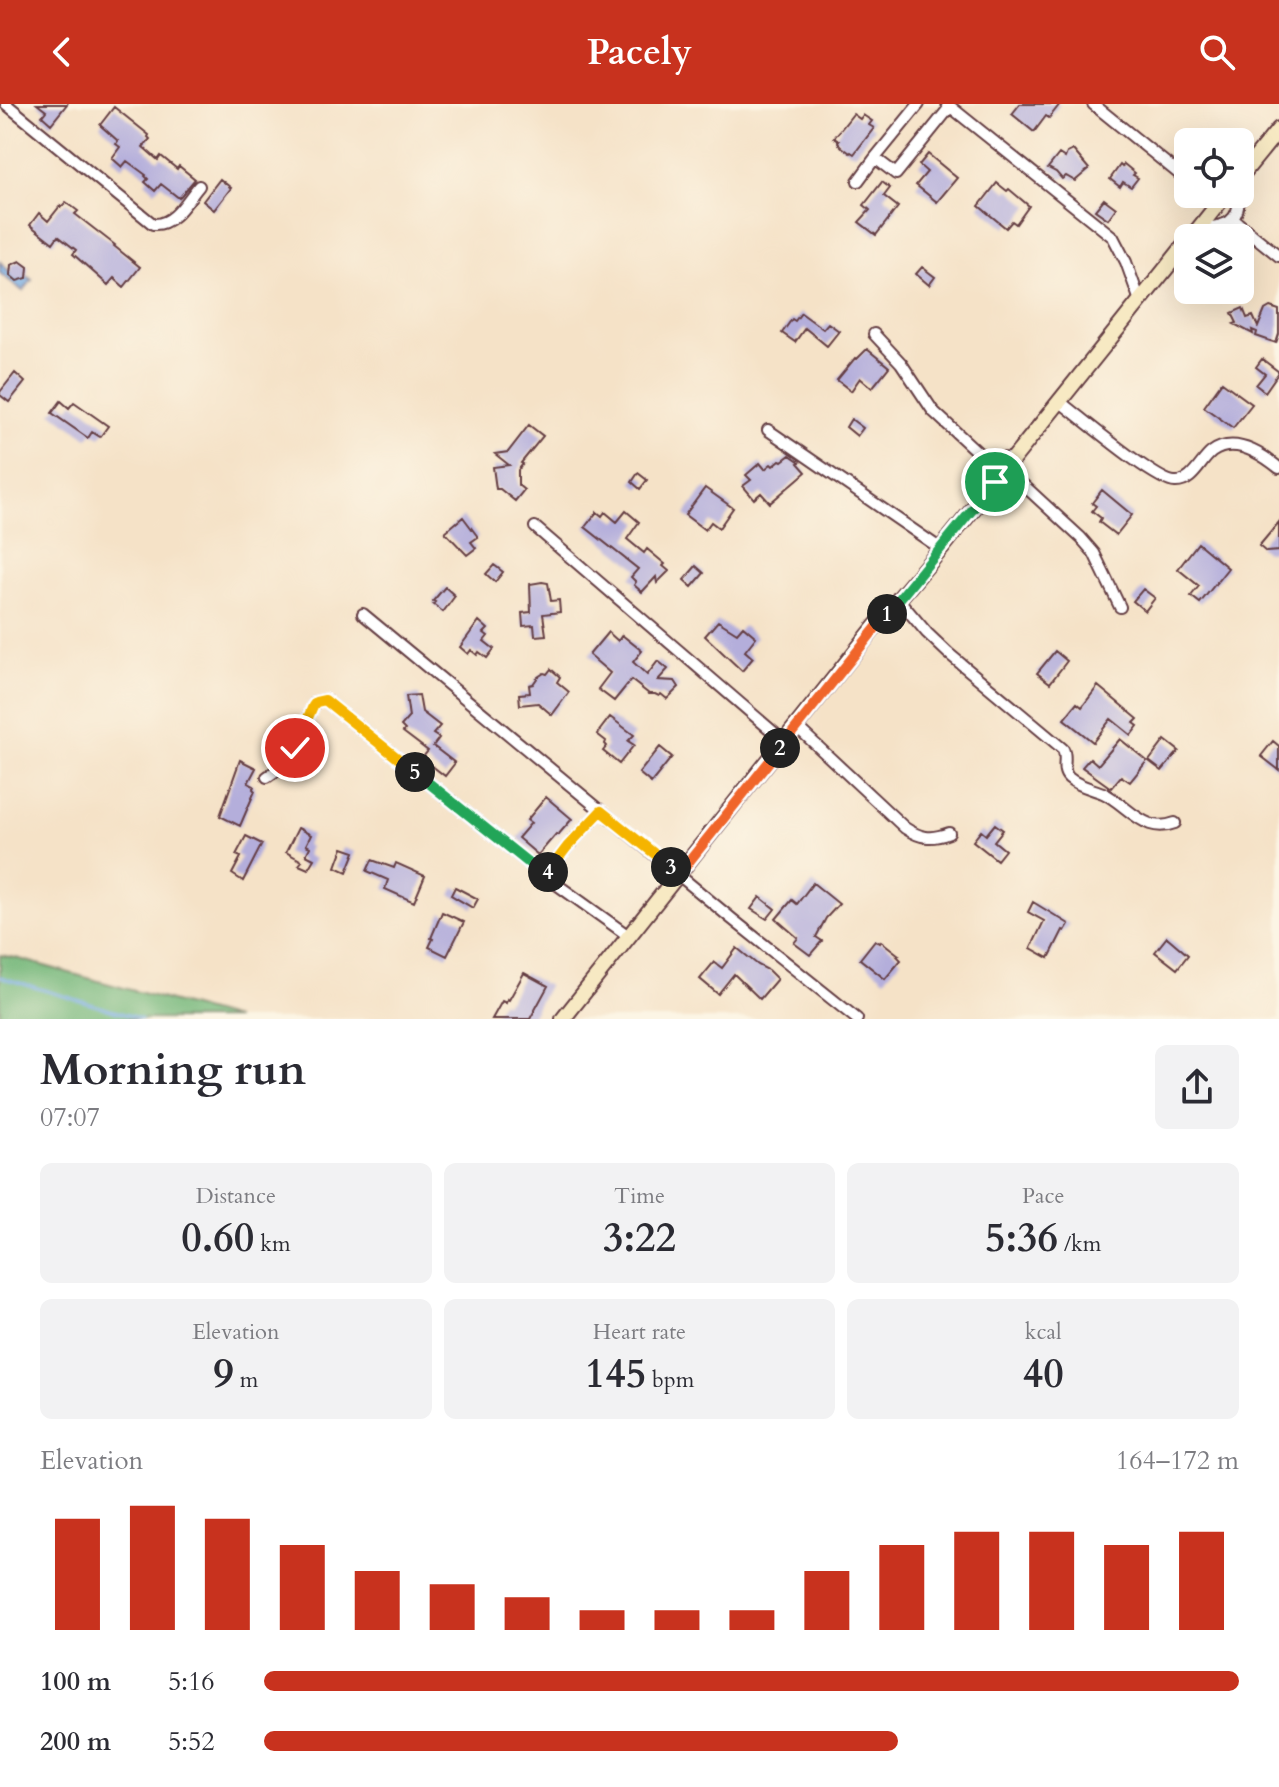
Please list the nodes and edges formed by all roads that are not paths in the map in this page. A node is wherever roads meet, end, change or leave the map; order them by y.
1 (6, 104) edge
2 (919, 104) edge
3 (1093, 104) edge
4 (948, 105) edge
5 (1279, 129) edge
6 (875, 158) junction
7 (1254, 160) edge
8 (1174, 170) edge
9 (858, 181) dead end
10 (199, 186) dead end
11 (1215, 208) edge
12 (1238, 208) edge
13 (1233, 219) junction
14 (1202, 224) edge
15 (1226, 224) edge
16 (1279, 256) edge
17 (1174, 258) edge
18 (1140, 301) junction
19 (874, 334) dead end
20 (1059, 401) junction
21 (768, 430) dead end
22 (985, 459) junction
23 (1010, 463) junction
24 (1279, 468) edge
25 (995, 482) junction
26 (535, 527) dead end
27 (941, 549) junction
28 (899, 600) junction
29 (1120, 607) dead end
30 (363, 614) dead end
31 (797, 727) junction
32 (785, 742) junction
33 (267, 777) dead end
34 (601, 811) junction
35 (1175, 823) dead end
36 (949, 833) dead end
37 (679, 874) junction
38 (545, 876) junction
39 (630, 937) junction
40 (563, 1019) edge
41 (857, 1019) edge

1 - 10 street
2 - 6 street
3 - 8 street
4 - 6 street
4 - 18 street
5 - 7 street
6 - 9 street
11 - 14 street
12 - 13 street
13 - 15 street
13 - 16 street
17 - 18 street
18 - 20 street
19 - 22 street
20 - 23 street
20 - 24 street
21 - 27 street
22 - 23 street
22 - 25 street
23 - 25 street
23 - 29 street
25 - 27 street
26 - 32 street
27 - 28 street
28 - 31 street
28 - 35 street
30 - 34 street
31 - 32 street
31 - 36 street
32 - 37 street
33 - 38 street
34 - 37 street
34 - 38 street
37 - 39 street
37 - 41 street
38 - 39 street
39 - 40 street

